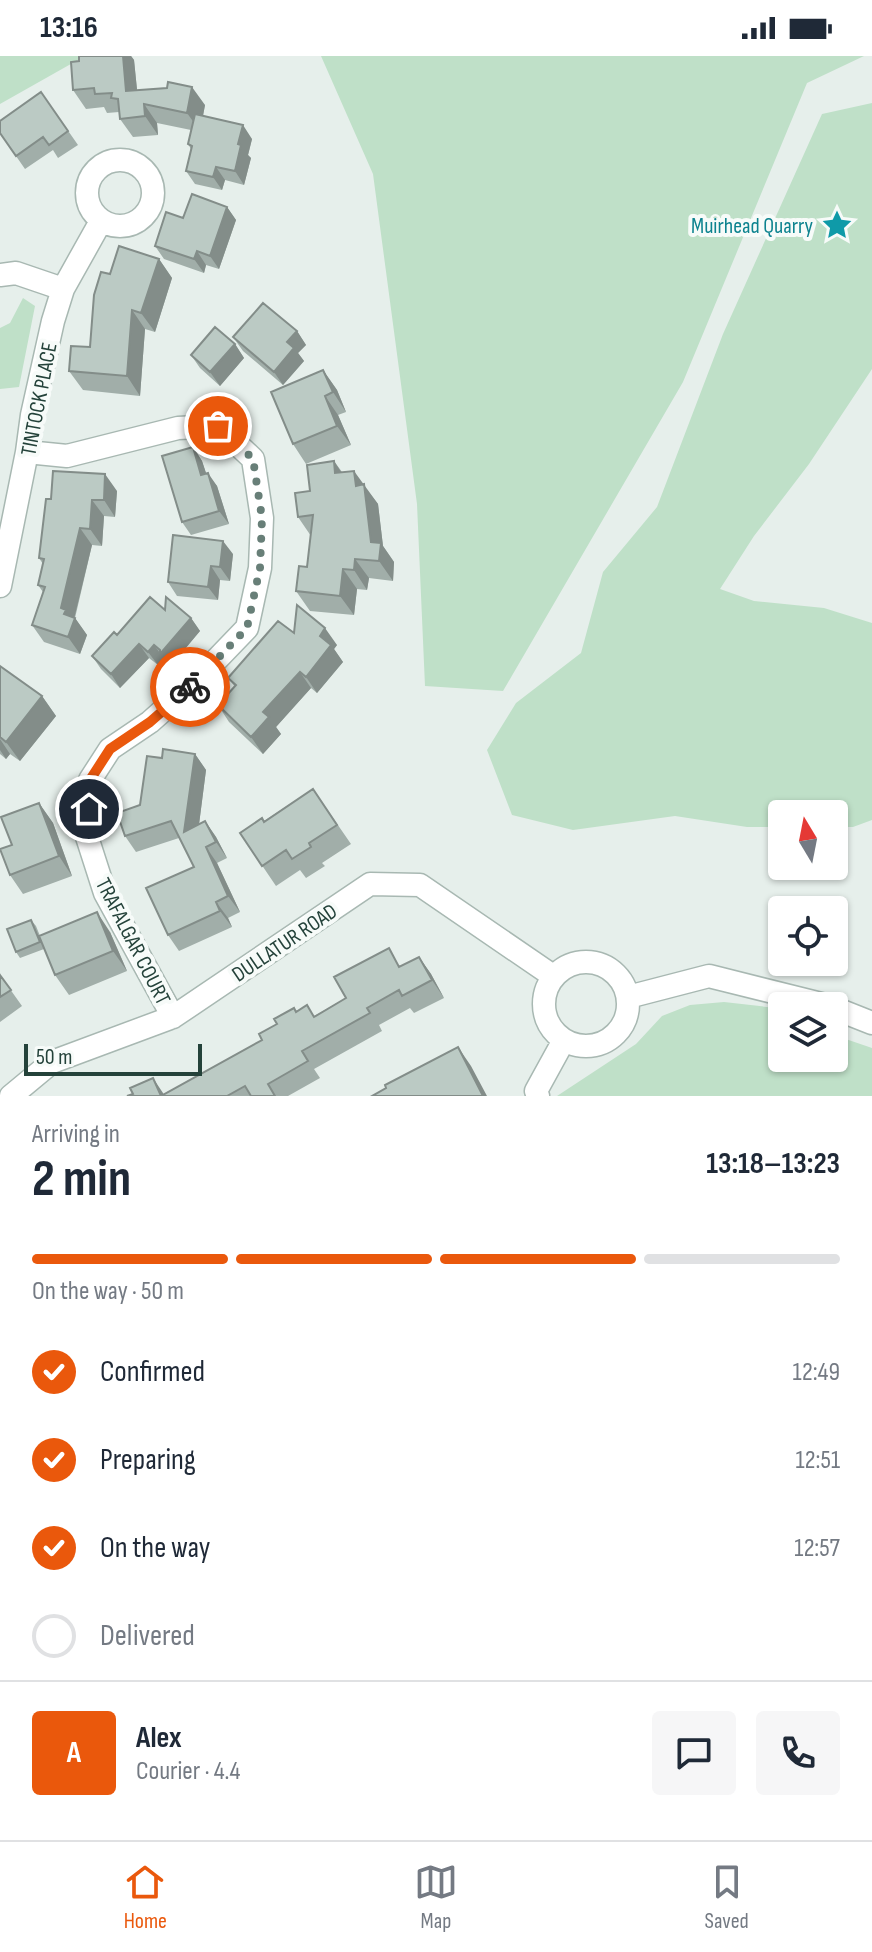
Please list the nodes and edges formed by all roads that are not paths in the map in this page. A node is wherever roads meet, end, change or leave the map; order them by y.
1 (101, 221) dead end
2 (0, 275) edge
3 (63, 289) junction
4 (27, 452) junction
5 (0, 586) edge
6 (553, 976) junction
7 (772, 992) edge
8 (628, 997) junction
9 (848, 1014) edge
10 (173, 1017) junction
11 (872, 1023) edge
12 (564, 1040) junction
13 (11, 1096) edge
14 (538, 1096) edge

1 - 3 street, TINTOCK PLACE
2 - 3 street
3 - 4 street, TINTOCK PLACE
4 - 5 street, TINTOCK PLACE
4 - 10 street, TRAFALGAR COURT
6 - 8 street
6 - 10 street, DULLATUR ROAD
6 - 12 street
7 - 8 street
8 - 12 street
9 - 11 street
10 - 13 street, DULLATUR ROAD
12 - 14 street

